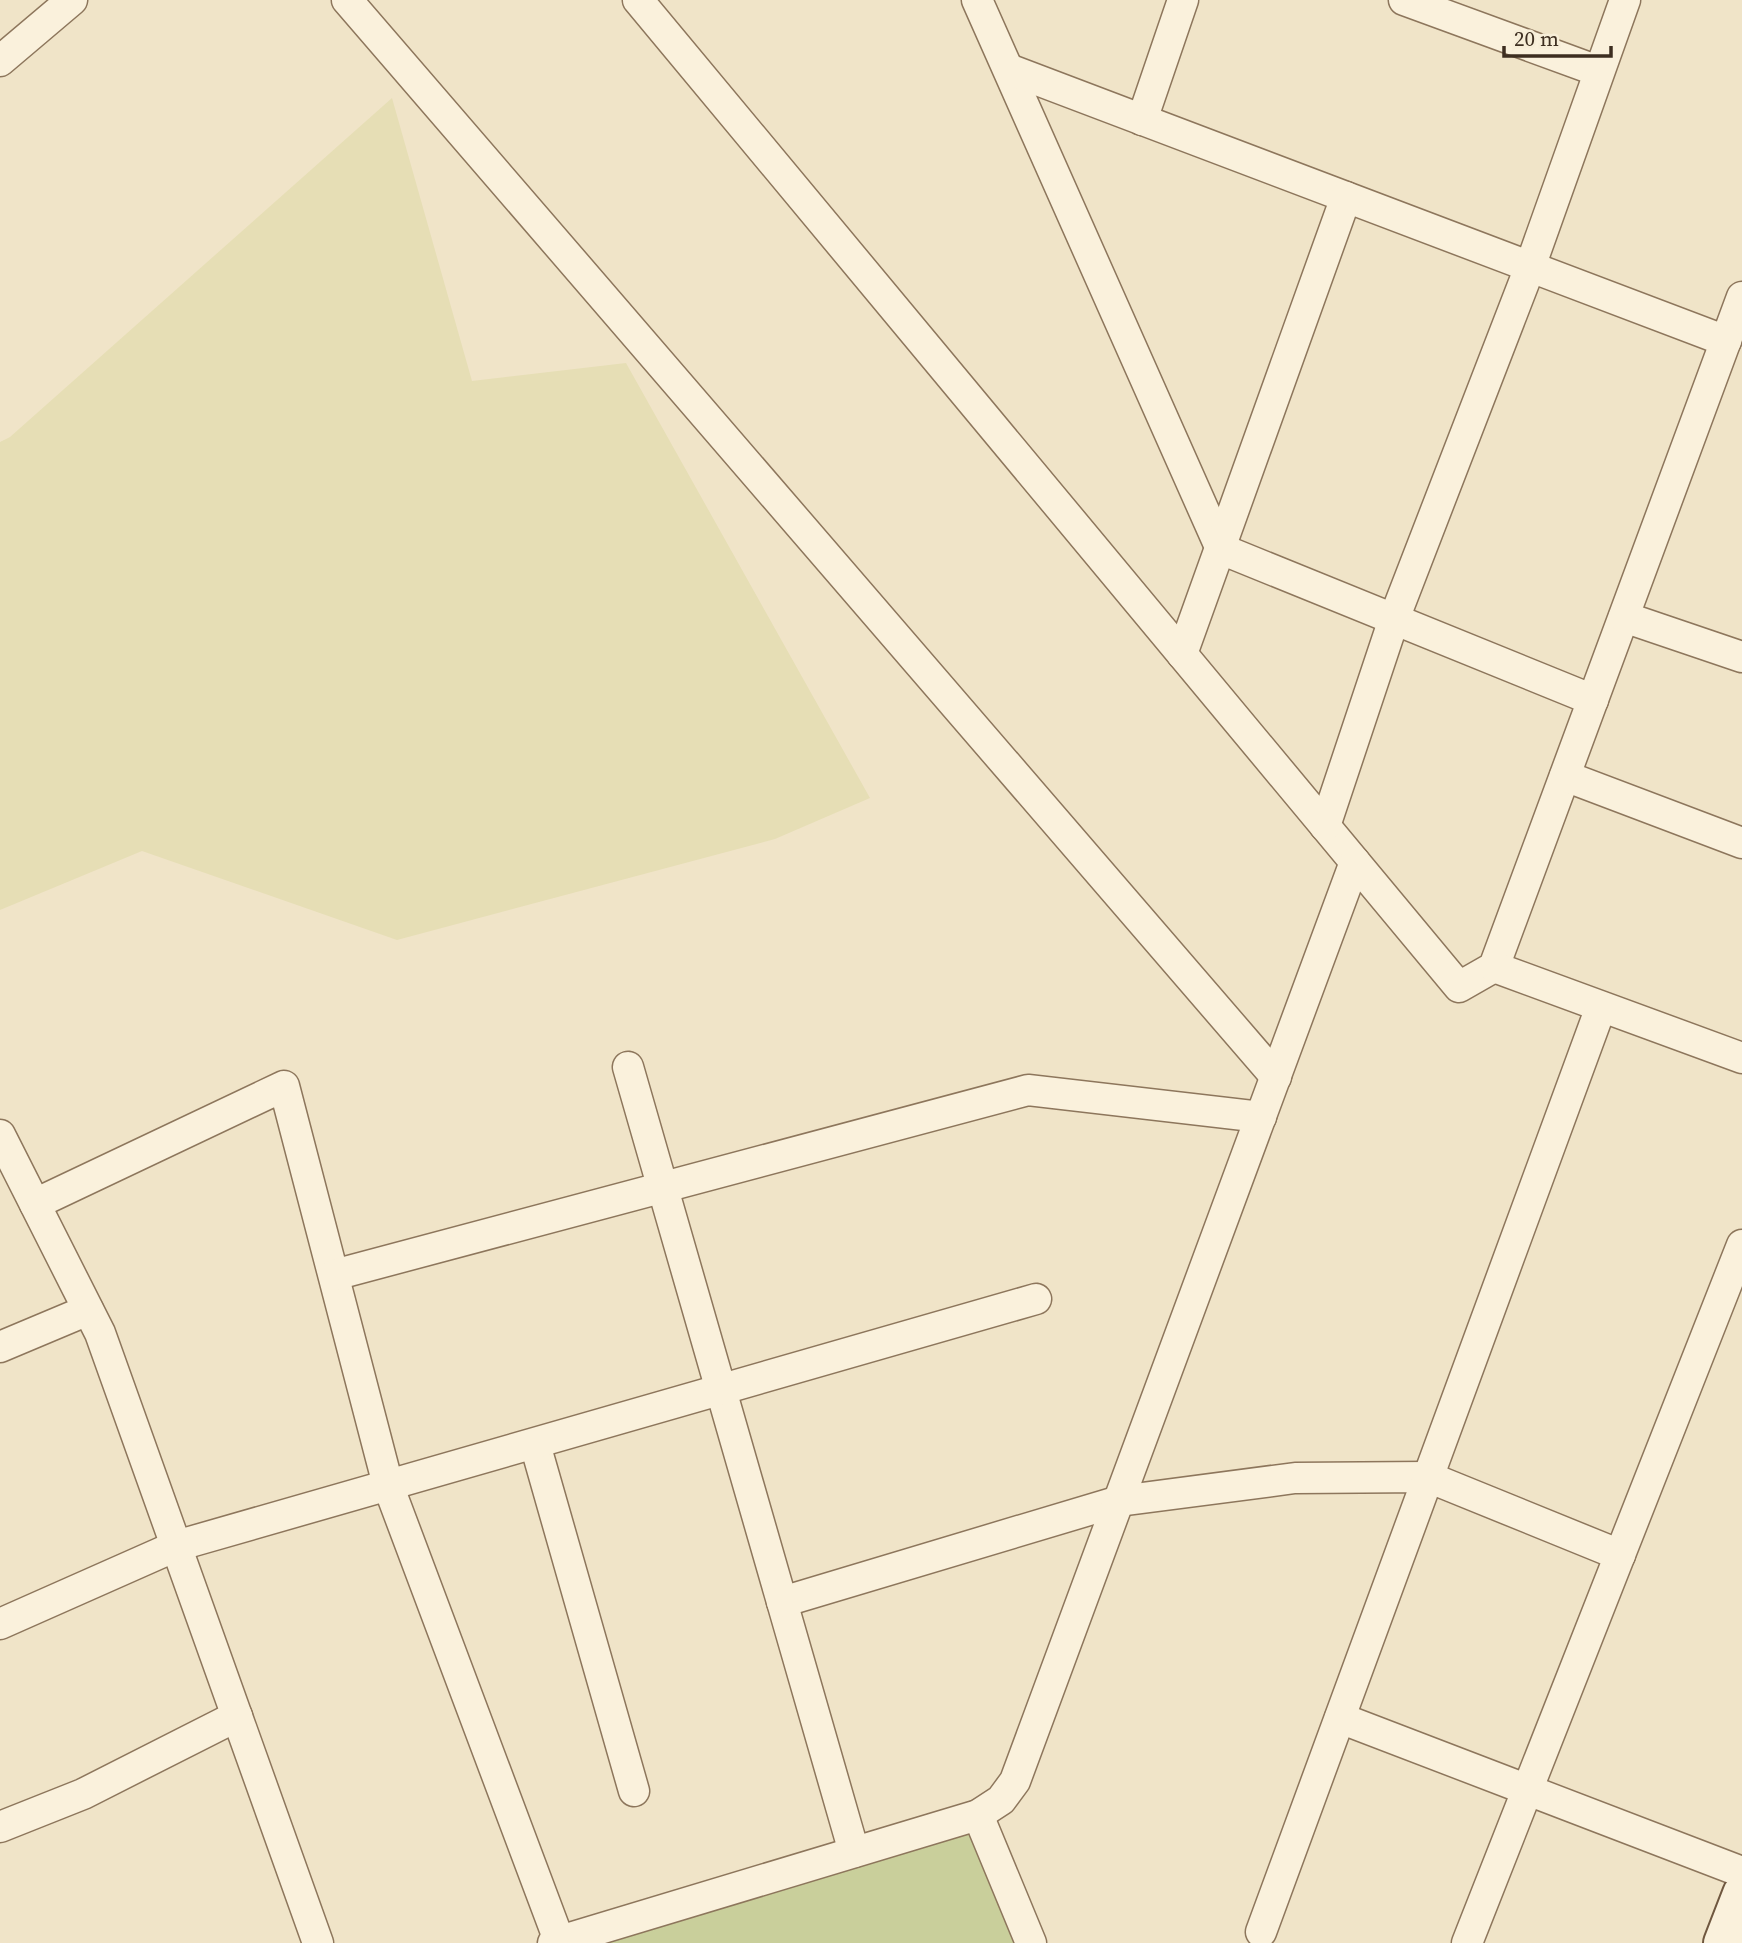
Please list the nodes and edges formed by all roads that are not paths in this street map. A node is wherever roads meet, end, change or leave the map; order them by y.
1 (72, 0) edge
2 (347, 0) edge
3 (638, 0) edge
4 (977, 0) edge
5 (1182, 0) edge
6 (1404, 0) edge
7 (1626, 0) edge
8 (0, 61) edge
9 (1011, 70) junction
10 (1598, 71) junction
11 (1142, 120) junction
12 (1346, 197) junction
13 (1530, 267) junction
14 (1742, 297) edge
15 (1726, 341) junction
16 (1222, 549) junction
17 (1624, 617) junction
18 (1394, 619) junction
19 (1182, 654) junction
20 (1742, 657) edge
21 (1593, 700) junction
22 (1565, 776) junction
23 (1325, 826) junction
24 (1742, 843) edge
25 (1355, 862) junction
26 (1494, 967) junction
27 (1601, 1007) junction
28 (1742, 1058) edge
29 (628, 1067) dead end
30 (1276, 1076) junction
31 (1261, 1117) junction
32 (0, 1135) edge
33 (663, 1187) junction
34 (35, 1204) junction
35 (1742, 1245) edge
36 (334, 1275) junction
37 (1036, 1299) dead end
38 (88, 1310) junction
39 (0, 1347) edge
40 (721, 1390) junction
41 (535, 1444) junction
42 (1429, 1476) junction
43 (388, 1485) junction
44 (1119, 1501) junction
45 (176, 1546) junction
46 (1620, 1555) junction
47 (782, 1602) junction
48 (0, 1624) edge
49 (237, 1716) junction
50 (1340, 1718) junction
51 (1528, 1790) junction
52 (634, 1791) dead end
53 (978, 1815) junction
54 (0, 1827) edge
55 (854, 1852) junction
56 (1742, 1872) edge
57 (1742, 1894) edge
58 (1261, 1932) dead end
59 (557, 1942) edge
60 (318, 1943) edge
61 (1031, 1943) edge
62 (1468, 1943) edge
63 (1723, 1943) edge

1 - 8 street
2 - 30 street
3 - 19 street
4 - 9 street
5 - 11 street
6 - 10 street
7 - 10 street
9 - 11 street
9 - 16 street
10 - 13 street
11 - 12 street
12 - 13 street
12 - 16 street
13 - 15 street
13 - 18 street
14 - 15 street
15 - 17 street
16 - 18 street
16 - 19 street
17 - 20 street
17 - 21 street
18 - 21 street
18 - 23 street
19 - 23 street
21 - 22 street
22 - 24 street
22 - 26 street
23 - 25 street
25 - 26 street
25 - 30 street
26 - 27 street
27 - 28 street
27 - 42 street
29 - 33 street
30 - 31 street
31 - 33 street
31 - 44 street
32 - 34 street
33 - 36 street
33 - 40 street
34 - 36 street
34 - 38 street
35 - 46 street
36 - 43 street
37 - 40 street
38 - 39 street
38 - 45 street
40 - 41 street
40 - 47 street
41 - 43 street
41 - 52 street
42 - 44 street
42 - 46 street
42 - 50 street
43 - 45 street
43 - 59 street
44 - 47 street
44 - 53 street
45 - 48 street
45 - 49 street
46 - 51 street
47 - 55 street
49 - 54 street
49 - 60 street
50 - 51 street
50 - 58 street
51 - 56 street
51 - 62 street
53 - 55 street
53 - 61 street
55 - 59 street
57 - 63 street

